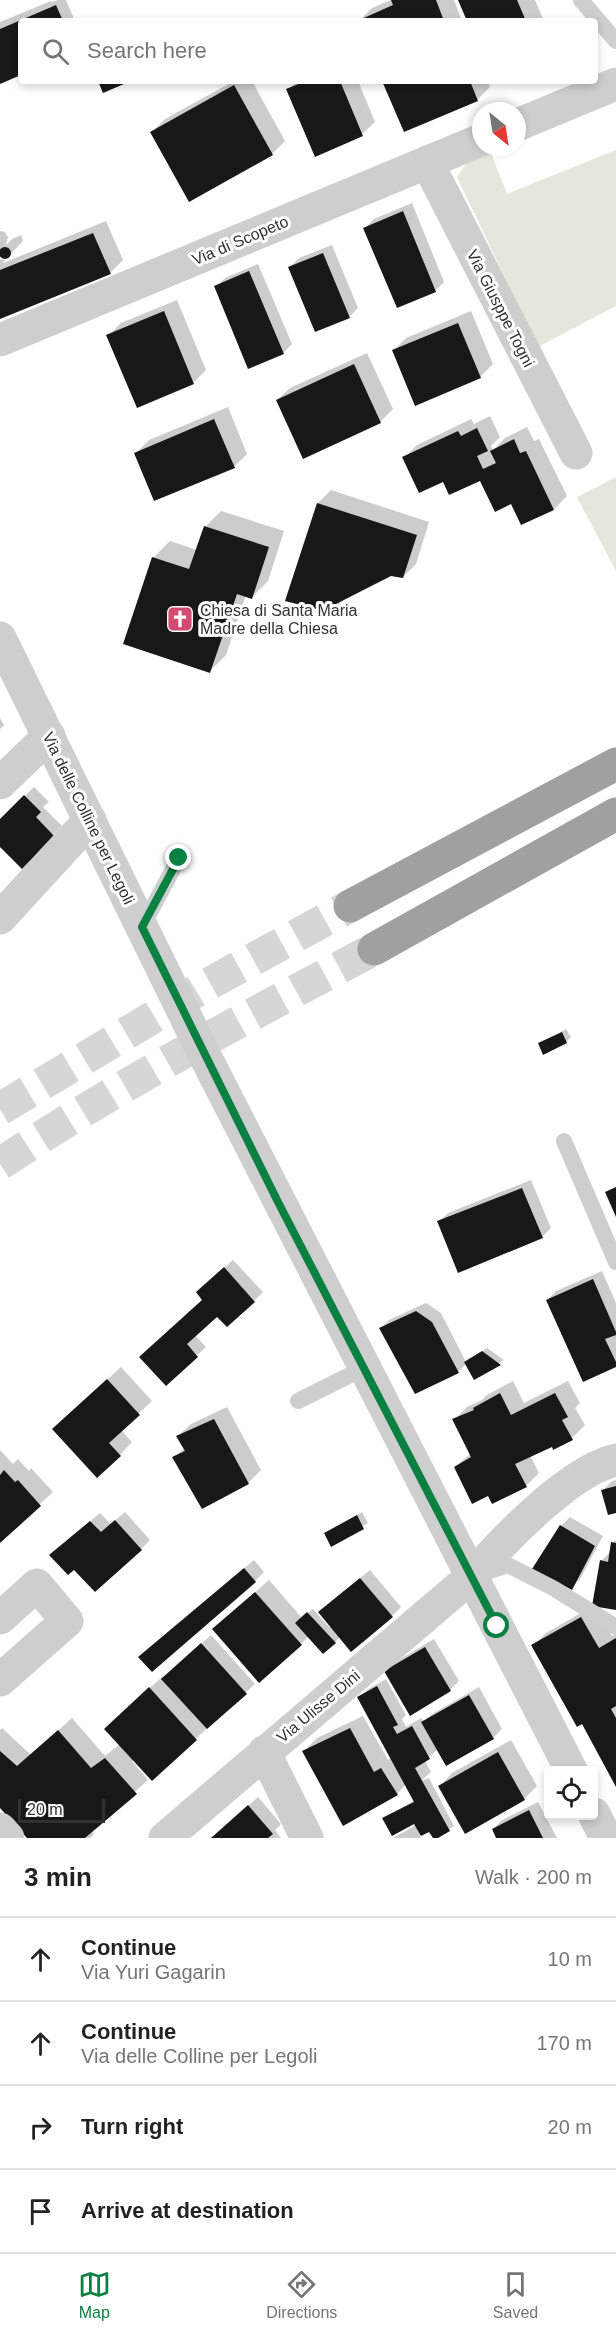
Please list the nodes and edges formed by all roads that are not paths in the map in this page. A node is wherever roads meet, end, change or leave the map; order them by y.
1 (581, 0) edge
2 (596, 18) edge
3 (598, 20) edge
4 (616, 41) edge
5 (616, 84) edge
6 (526, 121) edge
7 (472, 144) edge
8 (427, 162) junction
9 (0, 340) edge
10 (576, 453) dead end
11 (0, 638) edge
12 (49, 736) junction
13 (616, 764) edge
14 (0, 783) edge
15 (616, 814) edge
16 (90, 820) junction
17 (179, 858) dead end
18 (350, 906) tunnel mouth
19 (0, 918) edge
20 (142, 927) junction
21 (374, 949) tunnel mouth
22 (564, 1141) dead end
23 (616, 1262) edge
24 (364, 1368) junction
25 (298, 1401) dead end
26 (616, 1460) edge
27 (471, 1577) junction
28 (0, 1618) edge
29 (616, 1627) edge
30 (0, 1680) edge
31 (264, 1752) junction
32 (569, 1766) edge
33 (597, 1820) edge
34 (0, 1829) edge
35 (8, 1838) edge
36 (165, 1838) edge
37 (307, 1838) edge
38 (606, 1838) edge

1 - 2 lane
3 - 4 lane
5 - 6 street
7 - 8 street, Via di Scopeto
8 - 9 street, Via di Scopeto
8 - 10 street, Via Giusppe Togni
11 - 12 street, Via delle Colline per Legoli
12 - 14 street
12 - 16 street, Via delle Colline per Legoli
13 - 18 highway
15 - 21 highway
16 - 19 street
16 - 20 street, Via delle Colline per Legoli
17 - 20 lane
20 - 24 street, Via delle Colline per Legoli
22 - 23 lane
24 - 25 lane
24 - 27 street, Via delle Colline per Legoli
26 - 27 street, Via Ulisse Dini
27 - 29 lane
27 - 31 street, Via Ulisse Dini
27 - 32 street, Via delle Colline per Legoli
28 - 30 street
31 - 36 street, Via Ulisse Dini
31 - 37 street
33 - 38 street
34 - 35 street

